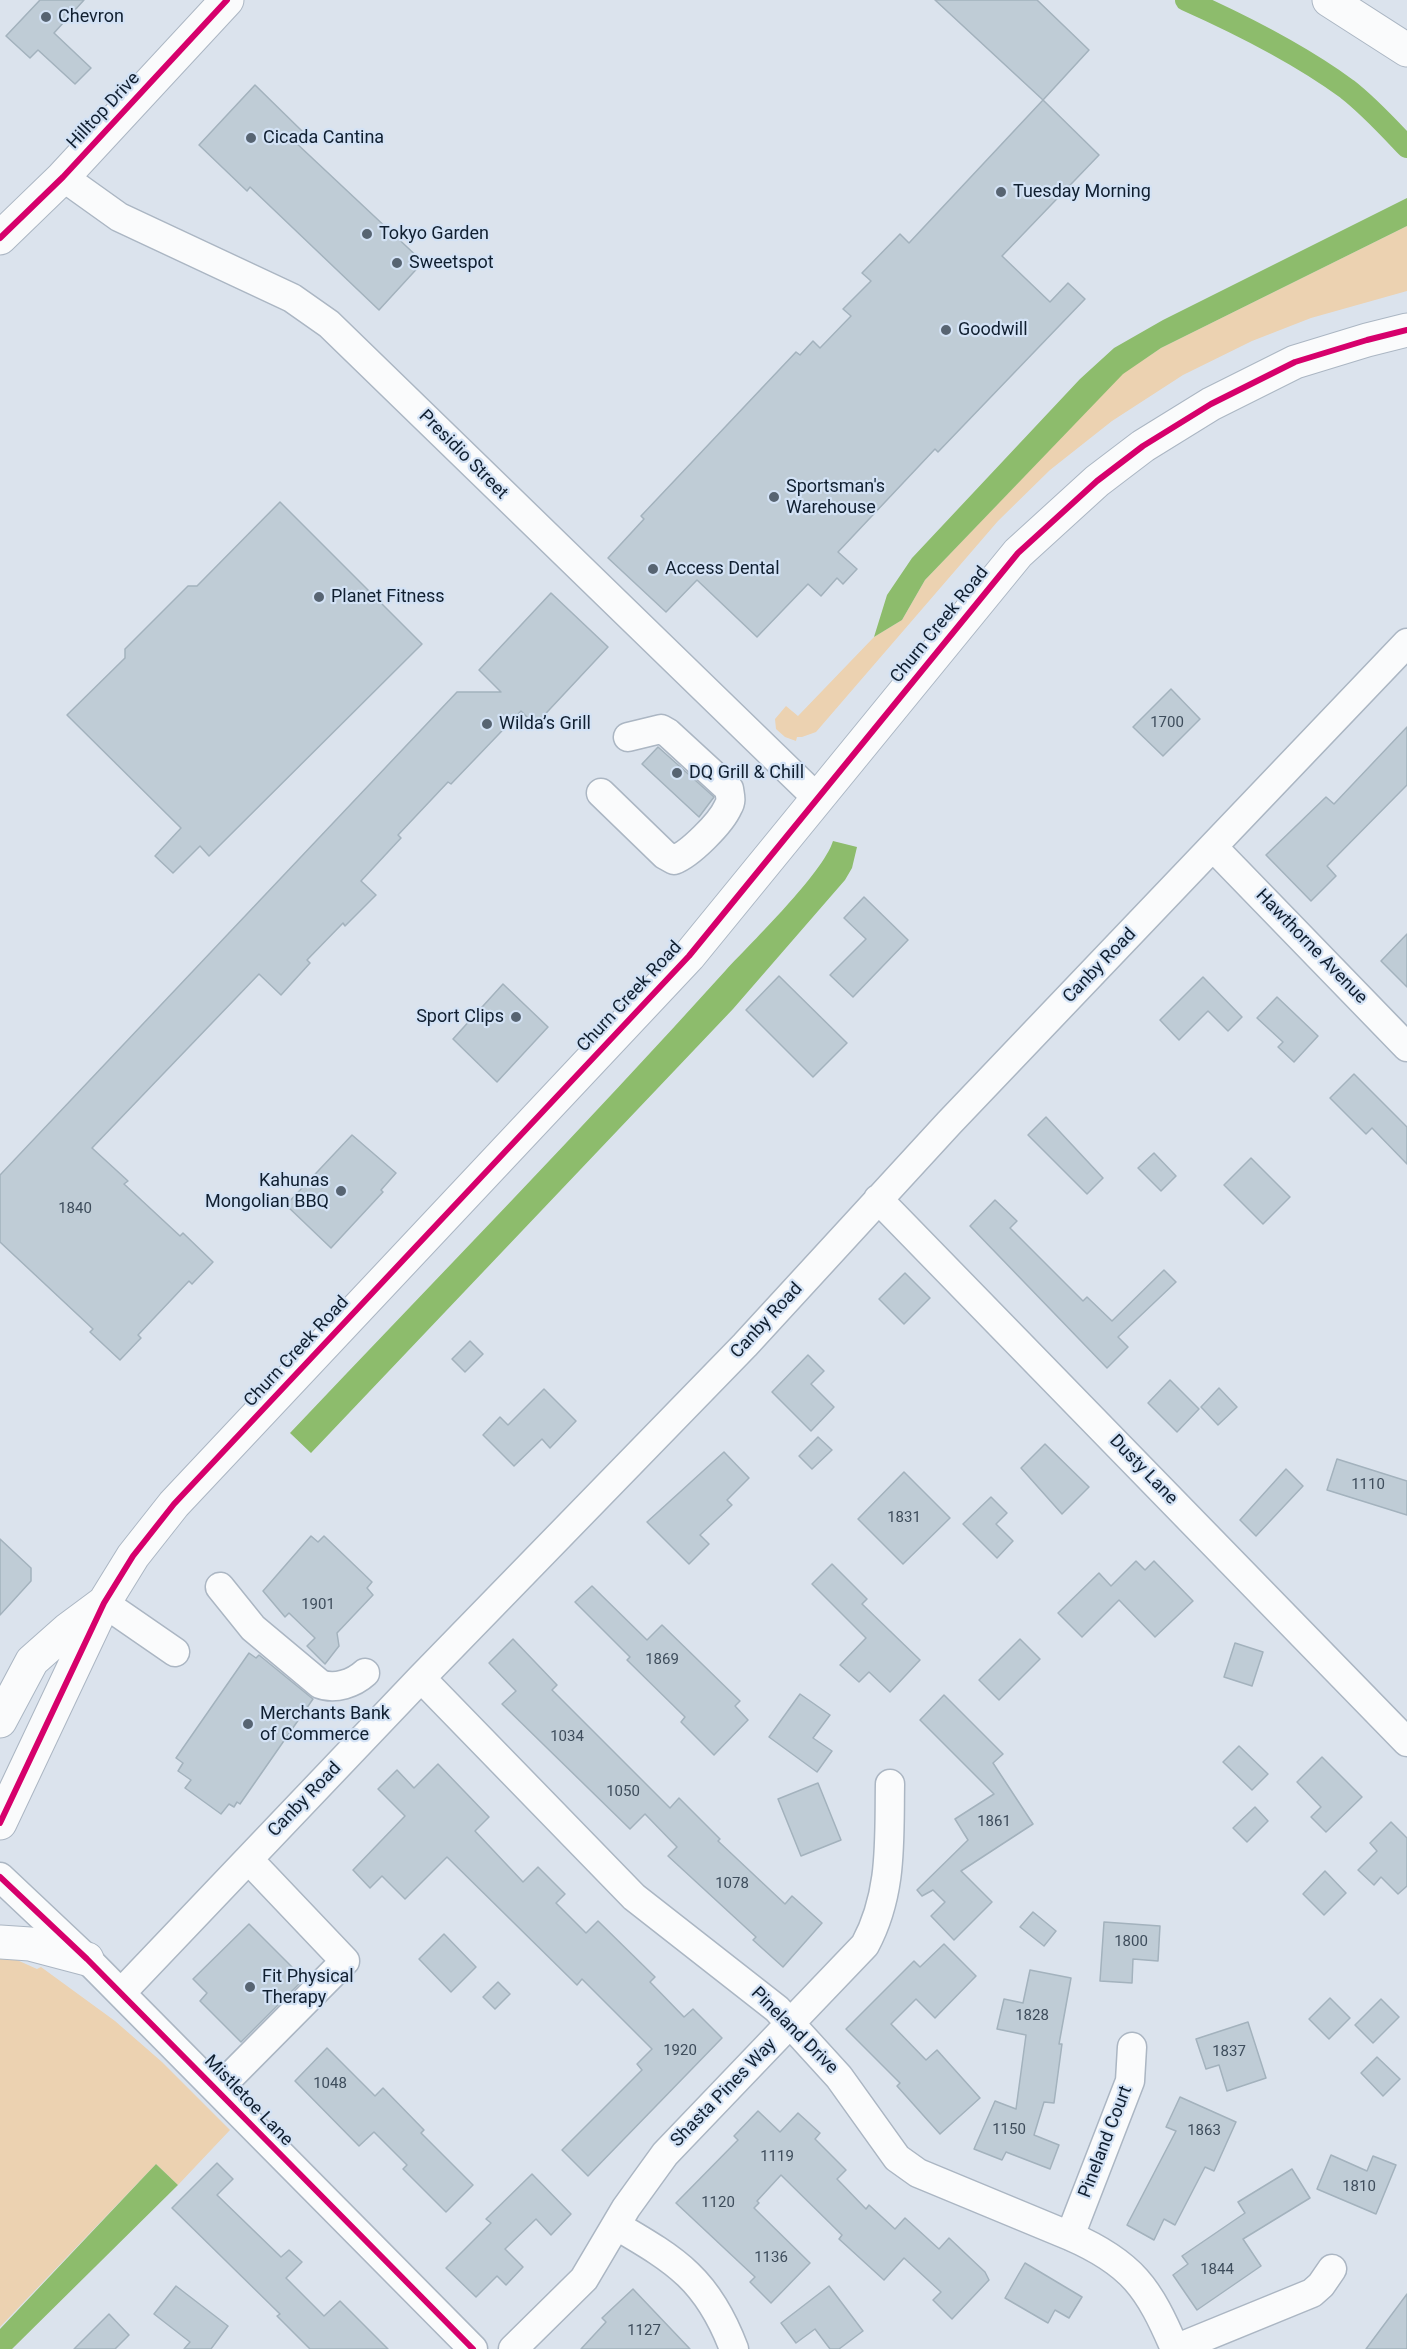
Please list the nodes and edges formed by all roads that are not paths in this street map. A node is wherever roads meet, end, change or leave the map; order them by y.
1 (226, 0) edge
2 (1329, 0) edge
3 (1407, 50) edge
4 (63, 177) junction
5 (0, 238) edge
6 (1407, 330) edge
7 (1407, 643) edge
8 (628, 737) dead end
9 (601, 793) dead end
10 (817, 798) junction
11 (1214, 848) junction
12 (1407, 1047) edge
13 (878, 1199) junction
14 (220, 1587) dead end
15 (104, 1603) junction
16 (175, 1652) dead end
17 (365, 1673) dead end
18 (421, 1678) junction
19 (0, 1720) edge
20 (1407, 1742) edge
21 (890, 1784) dead end
22 (0, 1823) edge
23 (249, 1860) junction
24 (0, 1877) edge
25 (0, 1942) edge
26 (87, 1959) junction
27 (121, 1993) junction
28 (791, 2023) junction
29 (1132, 2047) dead end
30 (217, 2090) junction
31 (616, 2226) junction
32 (1070, 2236) junction
33 (1332, 2269) dead end
34 (473, 2349) edge
35 (513, 2349) edge
36 (734, 2349) edge
37 (1175, 2349) edge

1 - 4 main road, Hilltop Drive
2 - 3 main road
4 - 5 main road, Hilltop Drive
4 - 10 street, Presidio Street
6 - 10 main road, Churn Creek Road
7 - 11 street, Canby Road
8 - 9 street
10 - 15 main road, Churn Creek Road
11 - 12 street, Hawthorne Avenue
11 - 13 street, Canby Road
13 - 18 street, Canby Road
13 - 20 street, Dusty Lane
14 - 17 street
15 - 16 street
15 - 19 main road
15 - 22 main road, Churn Creek Road
18 - 23 street, Canby Road
18 - 28 street, Pineland Drive
21 - 28 street, Shasta Pines Way
23 - 27 street, Canby Road
23 - 30 street
24 - 26 street, Mistletoe Lane
25 - 26 main road
26 - 27 street, Mistletoe Lane
27 - 30 street, Mistletoe Lane
28 - 31 street, Shasta Pines Way
28 - 32 street, Pineland Drive
29 - 32 street, Pineland Court
30 - 34 street, Mistletoe Lane
31 - 35 street, Shasta Pines Way
31 - 36 street
32 - 37 street, Pineland Drive
33 - 37 street

